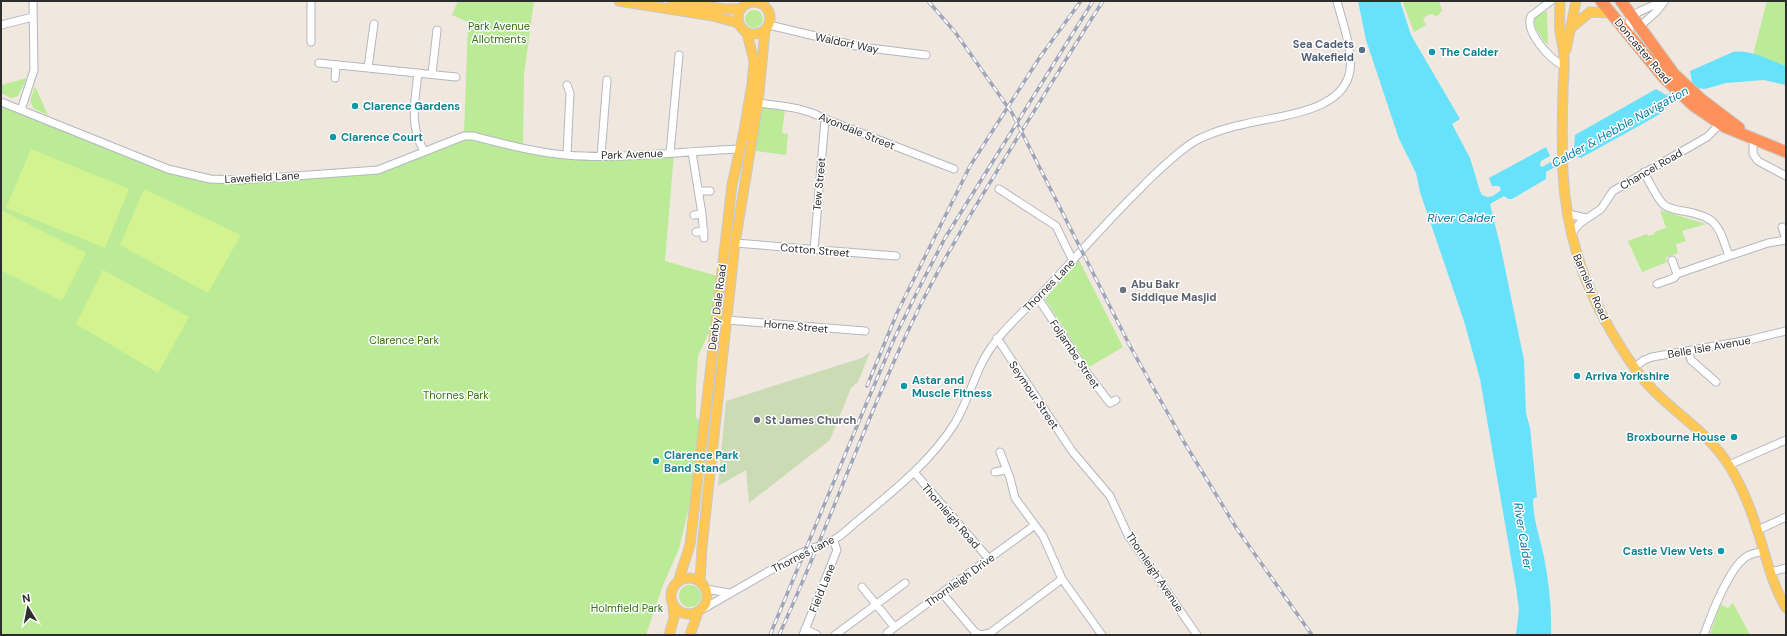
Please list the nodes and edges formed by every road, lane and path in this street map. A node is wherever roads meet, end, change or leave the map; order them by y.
1 (33, 1) edge
2 (311, 1) edge
3 (619, 1) edge
4 (672, 1) edge
5 (1337, 1) edge
6 (1551, 1) edge
7 (1560, 1) edge
8 (1576, 1) edge
9 (1601, 1) edge
10 (1621, 1) edge
11 (1664, 1) edge
12 (763, 3) edge
13 (745, 4) edge
14 (1611, 13) junction
15 (33, 17) junction
16 (1632, 17) junction
17 (738, 23) junction
18 (1, 24) edge
19 (374, 24) dead end
20 (1572, 27) junction
21 (1639, 27) junction
22 (767, 28) junction
23 (437, 30) dead end
24 (747, 33) junction
25 (1633, 40) junction
26 (311, 42) dead end
27 (679, 55) dead end
28 (926, 55) dead end
29 (1564, 62) junction
30 (319, 63) dead end
31 (336, 65) junction
32 (368, 68) junction
33 (418, 73) junction
34 (432, 74) junction
35 (1669, 76) junction
36 (456, 77) dead end
37 (335, 78) dead end
38 (607, 80) dead end
39 (567, 85) dead end
40 (1, 102) edge
41 (758, 103) junction
42 (1698, 103) junction
43 (21, 110) junction
44 (825, 118) junction
45 (1720, 124) junction
46 (1751, 137) junction
47 (740, 149) junction
48 (523, 150) joint
49 (424, 152) junction
50 (692, 152) junction
51 (1786, 152) edge
52 (670, 153) junction
53 (567, 155) junction
54 (601, 156) junction
55 (954, 169) dead end
56 (1644, 172) junction
57 (1786, 176) edge
58 (999, 189) dead end
59 (699, 191) junction
60 (710, 191) dead end
61 (702, 214) junction
62 (1568, 214) junction
63 (694, 215) dead end
64 (1586, 218) junction
65 (1782, 227) dead end
66 (696, 232) dead end
67 (1572, 233) junction
68 (1786, 240) edge
69 (735, 243) junction
70 (814, 250) junction
71 (896, 256) dead end
72 (1729, 256) junction
73 (1672, 260) dead end
74 (1073, 261) junction
75 (1677, 274) junction
76 (1657, 284) dead end
77 (1038, 298) junction
78 (727, 320) junction
79 (865, 331) dead end
80 (1786, 331) edge
81 (997, 338) junction
82 (1688, 351) junction
83 (1634, 368) junction
84 (1716, 382) dead end
85 (1116, 400) dead end
86 (1786, 440) edge
87 (1072, 451) joint
88 (1000, 452) dead end
89 (1729, 465) junction
90 (1006, 470) junction
91 (914, 472) junction
92 (995, 472) dead end
93 (1786, 517) edge
94 (1035, 525) junction
95 (1758, 530) junction
96 (833, 540) junction
97 (1764, 551) junction
98 (988, 559) junction
99 (1786, 568) edge
100 (1770, 572) junction
101 (1062, 578) junction
102 (678, 582) junction
103 (905, 583) dead end
104 (703, 586) junction
105 (862, 587) dead end
106 (730, 593) junction
107 (942, 593) junction
108 (673, 604) junction
109 (876, 605) junction
110 (1786, 608) edge
111 (700, 610) junction
112 (892, 624) dead end
113 (804, 632) edge
114 (669, 635) edge
115 (690, 635) edge
116 (817, 635) edge
117 (835, 635) edge
118 (889, 635) edge
119 (1102, 635) edge
120 (1198, 635) edge
121 (1704, 635) edge

1 - 15 street
2 - 26 street
3 - 17 main road
4 - 13 main road
5 - 74 street, Thornes Lane
6 - 29 street
7 - 29 main road
8 - 20 main road
9 - 14 highway, Doncaster Road
10 - 16 highway, Doncaster Road
11 - 16 street
11 - 21 street
12 - 13 main road
12 - 22 main road
13 - 17 main road
14 - 20 main road
14 - 25 highway, Doncaster Road
15 - 18 street
15 - 43 street
16 - 21 highway, Doncaster Road
16 - 25 street
17 - 24 main road
19 - 32 street
20 - 29 main road
21 - 35 highway, Doncaster Road
22 - 24 main road
22 - 28 street, Waldorf Way
22 - 41 main road, Denby Dale Road
23 - 34 street
24 - 47 main road, Denby Dale Road
25 - 35 highway, Doncaster Road
27 - 52 street
29 - 62 main road, Barnsley Road
30 - 31 street
31 - 32 street
31 - 37 street
32 - 33 street
33 - 34 street
33 - 49 street
34 - 36 street
35 - 42 highway, Doncaster Road
38 - 54 street
39 - 53 street
40 - 43 street, Lawefield Lane
41 - 44 street, Avondale Street
41 - 69 main road, Denby Dale Road
42 - 45 highway, Doncaster Road
42 - 46 highway, Doncaster Road
43 - 49 street, Lawefield Lane
44 - 55 street, Avondale Street
44 - 70 street, Tew Street
45 - 46 highway, Doncaster Road
45 - 56 street, Chancel Road
46 - 51 highway, Doncaster Road
46 - 57 street
47 - 50 street, Park Avenue
47 - 102 main road, Denby Dale Road
48 - 49 street, Lawefield Lane
48 - 53 street, Park Avenue
50 - 52 street, Park Avenue
50 - 59 street
52 - 54 street, Park Avenue
53 - 54 street, Park Avenue
56 - 64 street, Chancel Road
56 - 72 street
58 - 74 street
59 - 60 street
59 - 61 street
61 - 63 street
61 - 66 street
62 - 64 street
62 - 67 main road, Barnsley Road
64 - 67 street, Chancel Road
65 - 68 street
67 - 83 main road, Barnsley Road
68 - 72 street
69 - 70 street, Cotton Street
69 - 78 main road, Denby Dale Road
70 - 71 street, Cotton Street
72 - 75 street
73 - 75 street
74 - 77 street, Thornes Lane
75 - 76 street
77 - 81 street, Thornes Lane
77 - 85 street, Foljambe Street
78 - 79 street, Horne Street
78 - 104 main road, Denby Dale Road
80 - 82 street, Belle Isle Avenue
81 - 87 street, Seymour Street
81 - 91 street, Thornes Lane
82 - 83 street, Belle Isle Avenue
82 - 84 street
83 - 89 main road, Barnsley Road
86 - 89 street
87 - 120 street, Thornleigh Avenue
88 - 90 street
89 - 95 main road, Barnsley Road
90 - 92 street
90 - 94 street
91 - 96 street, Thornes Lane
91 - 98 street, Thornleigh Road
93 - 95 street
94 - 98 street, Thornleigh Drive
94 - 101 street
95 - 97 main road, Barnsley Road
96 - 106 street, Thornes Lane
96 - 113 street, Field Lane
97 - 100 main road, Barnsley Road
97 - 121 street
98 - 107 street, Thornleigh Drive
99 - 100 street
100 - 110 main road, Barnsley Road
101 - 107 street
101 - 119 street
102 - 104 main road
102 - 108 main road
103 - 109 street
104 - 106 street
104 - 111 main road
105 - 109 street
106 - 111 street, Thornes Lane
107 - 118 street, Thornleigh Drive
108 - 111 main road
108 - 114 main road
109 - 112 street
109 - 117 street
111 - 115 main road
113 - 116 street

